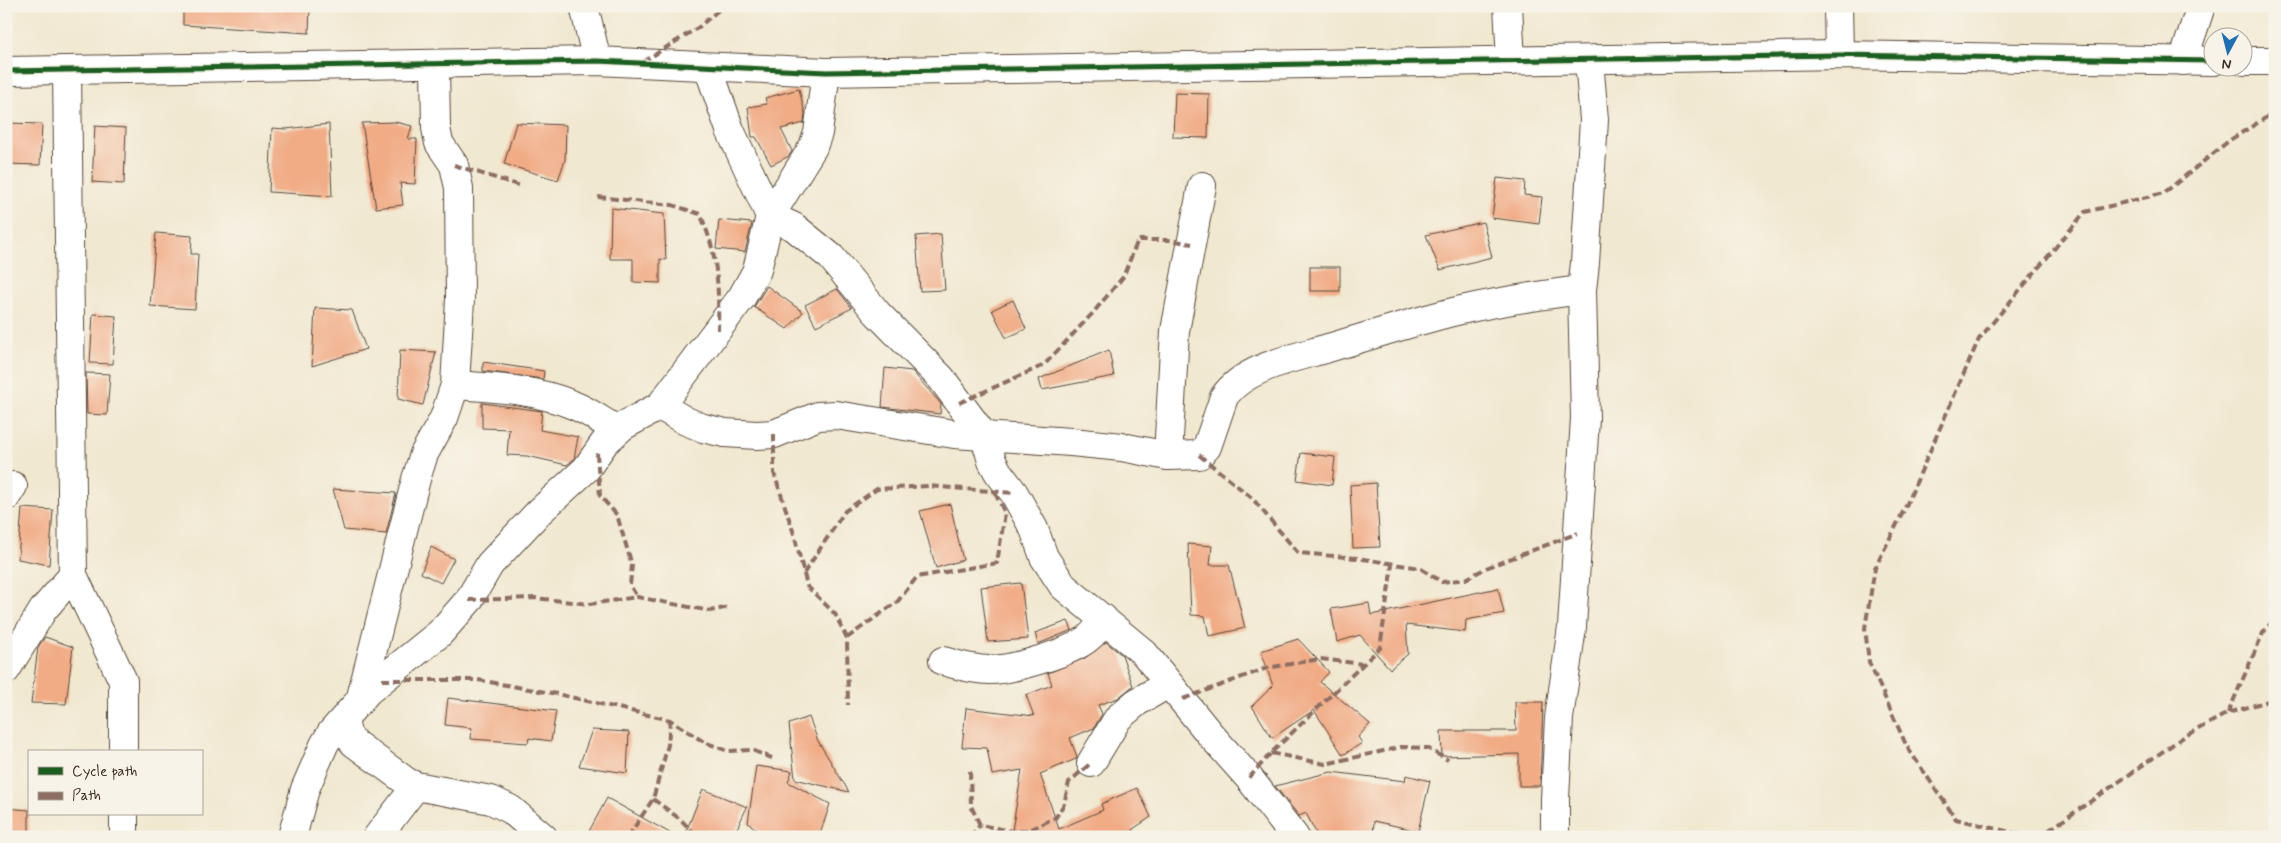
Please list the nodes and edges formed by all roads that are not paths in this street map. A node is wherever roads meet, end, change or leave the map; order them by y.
1 (584, 6) edge
2 (1508, 6) edge
3 (1838, 6) edge
4 (2201, 6) edge
5 (1839, 55) junction
6 (1589, 60) junction
7 (1511, 61) junction
8 (2183, 61) junction
9 (2204, 61) edge
10 (2254, 61) edge
11 (2275, 61) edge
12 (598, 62) junction
13 (435, 66) junction
14 (708, 67) junction
15 (66, 70) junction
16 (6, 71) edge
17 (826, 72) junction
18 (1202, 186) dead end
19 (770, 216) junction
20 (1582, 290) junction
21 (455, 385) junction
22 (660, 406) junction
23 (617, 430) junction
24 (985, 437) junction
25 (1168, 456) junction
26 (73, 576) junction
27 (1103, 618) junction
28 (943, 661) dead end
29 (6, 670) edge
30 (1168, 684) junction
31 (352, 710) junction
32 (123, 750) edge
33 (1091, 763) dead end
34 (416, 786) junction
35 (124, 816) edge
36 (124, 837) edge
37 (292, 837) edge
38 (377, 837) edge
39 (544, 837) edge
40 (1295, 837) edge
41 (1555, 837) edge

1 - 12 street
2 - 7 street
3 - 5 street
4 - 8 street
5 - 6 street
5 - 8 street
6 - 7 street
6 - 20 street
7 - 17 street
8 - 9 street
10 - 11 street
12 - 13 street
12 - 14 street
13 - 15 street
13 - 21 street
14 - 17 street
14 - 19 street
15 - 16 street
15 - 26 street
17 - 19 street
18 - 25 street
19 - 22 street
19 - 24 street
20 - 25 street
20 - 41 street
21 - 23 street
21 - 31 street
22 - 23 street
22 - 24 street
23 - 31 street
24 - 25 street
24 - 27 street
26 - 29 street
26 - 32 street
27 - 28 street
27 - 30 street
30 - 33 street
30 - 40 street
31 - 34 street
31 - 37 street
34 - 38 street
34 - 39 street
35 - 36 street

